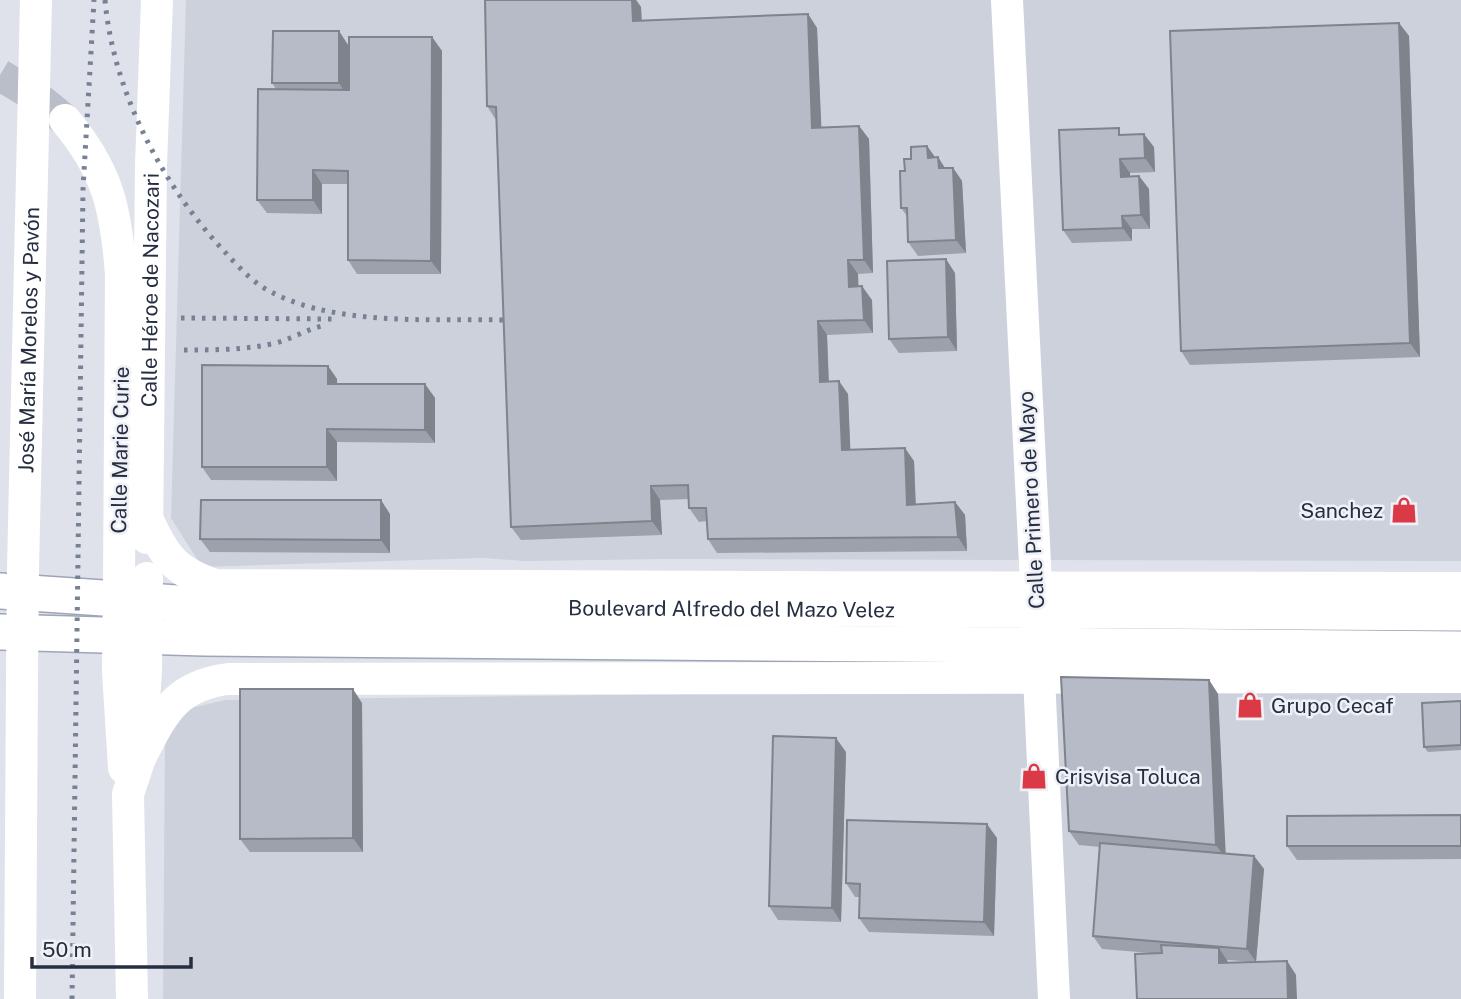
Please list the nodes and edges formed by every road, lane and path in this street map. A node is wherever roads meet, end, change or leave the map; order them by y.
1 (36, 0) edge
2 (157, 0) edge
3 (1007, 0) edge
4 (65, 120) tunnel mouth
5 (147, 518) junction
6 (11, 580) edge
7 (133, 581) junction
8 (1461, 588) edge
9 (1036, 595) junction
10 (1461, 613) edge
11 (0, 632) edge
12 (1461, 649) edge
13 (1039, 665) junction
14 (132, 671) junction
15 (1461, 677) edge
16 (140, 758) junction
17 (128, 794) junction
18 (20, 999) edge
19 (132, 999) edge
20 (1054, 999) edge

1 - 6 street, José María Morelos y Pavón
2 - 5 street, Calle Héroe de Nacozari
3 - 9 street, Calle Primero de Mayo
4 - 7 street, Calle Marie Curie
5 - 7 street, Calle Héroe de Nacozari
5 - 9 street, Boulevard Alfredo del Mazo Velez
6 - 10 main road, Boulevard Alfredo del Mazo Velez
6 - 18 street, José María Morelos y Pavón, bridge
7 - 14 street, bridge
8 - 9 street, Boulevard Alfredo del Mazo Velez
9 - 13 street, Calle Primero de Mayo, bridge
11 - 12 main road, Boulevard Alfredo del Mazo Velez
13 - 15 street
13 - 16 street
13 - 20 street, Calle Primero de Mayo
14 - 16 street
14 - 17 street
16 - 17 street
17 - 19 street

